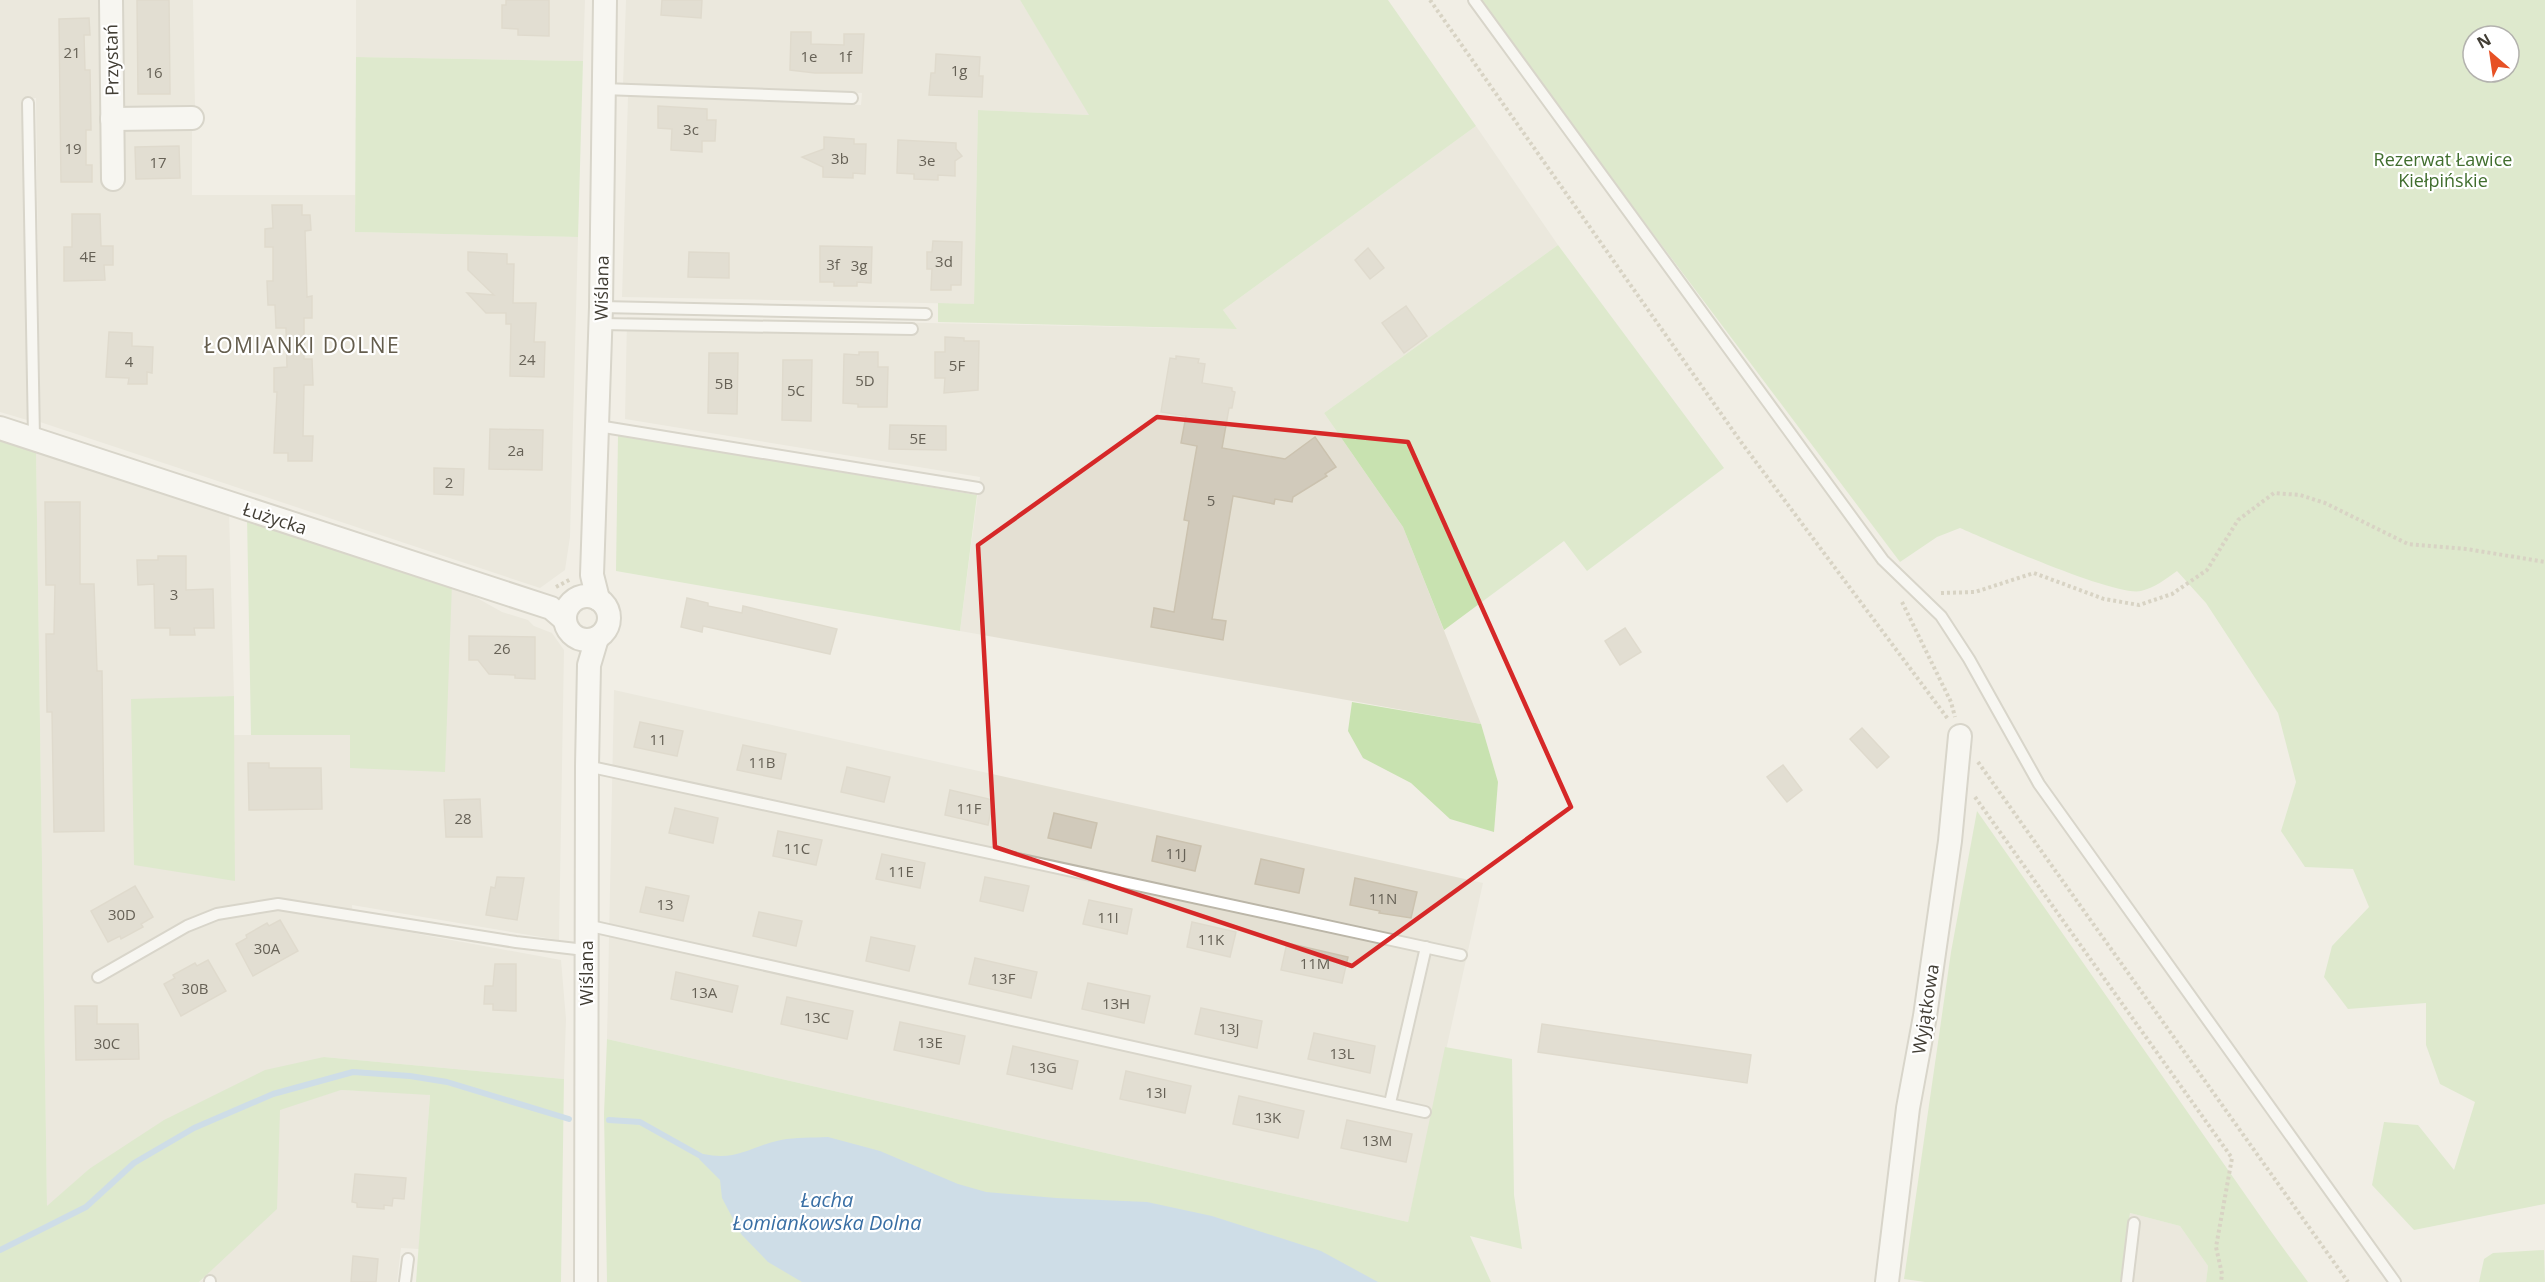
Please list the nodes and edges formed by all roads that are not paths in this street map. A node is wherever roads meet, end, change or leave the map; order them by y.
1 (111, 0) edge
2 (605, 0) edge
3 (1474, 0) edge
4 (603, 89) junction
5 (852, 98) dead end
6 (28, 103) dead end
7 (192, 118) dead end
8 (112, 119) junction
9 (113, 179) dead end
10 (926, 314) dead end
11 (601, 315) junction
12 (912, 329) dead end
13 (598, 426) junction
14 (0, 428) edge
15 (34, 438) junction
16 (978, 488) dead end
17 (573, 606) junction
18 (589, 639) junction
19 (1960, 735) road end
20 (587, 766) junction
21 (586, 925) junction
22 (1426, 947) junction
23 (585, 950) junction
24 (1461, 955) dead end
25 (98, 977) dead end
26 (1390, 1103) junction
27 (1425, 1112) dead end
28 (2134, 1223) dead end
29 (408, 1259) dead end
30 (405, 1282) edge
31 (586, 1282) edge
32 (1887, 1282) edge
33 (2127, 1282) edge
34 (2395, 1282) edge

1 - 8 street, Przystań
2 - 4 street, Wiślana
3 - 34 lane
4 - 5 lane
4 - 11 street, Wiślana
6 - 15 lane
7 - 8 street, Przystań
8 - 9 street, Przystań
10 - 11 lane
11 - 12 lane
11 - 13 street, Wiślana
13 - 16 lane
13 - 17 street, Wiślana
14 - 15 street, Łużycka
15 - 17 street, Łużycka
17 - 18 street, Wiślana
17 - 18 street
18 - 20 street, Wiślana
19 - 32 street, Wyjątkowa
20 - 21 street, Wiślana
20 - 22 lane
21 - 23 street, Wiślana
21 - 26 lane
22 - 24 lane
22 - 26 lane
23 - 25 lane
23 - 31 street, Wiślana
26 - 27 lane
28 - 33 lane
29 - 30 lane

